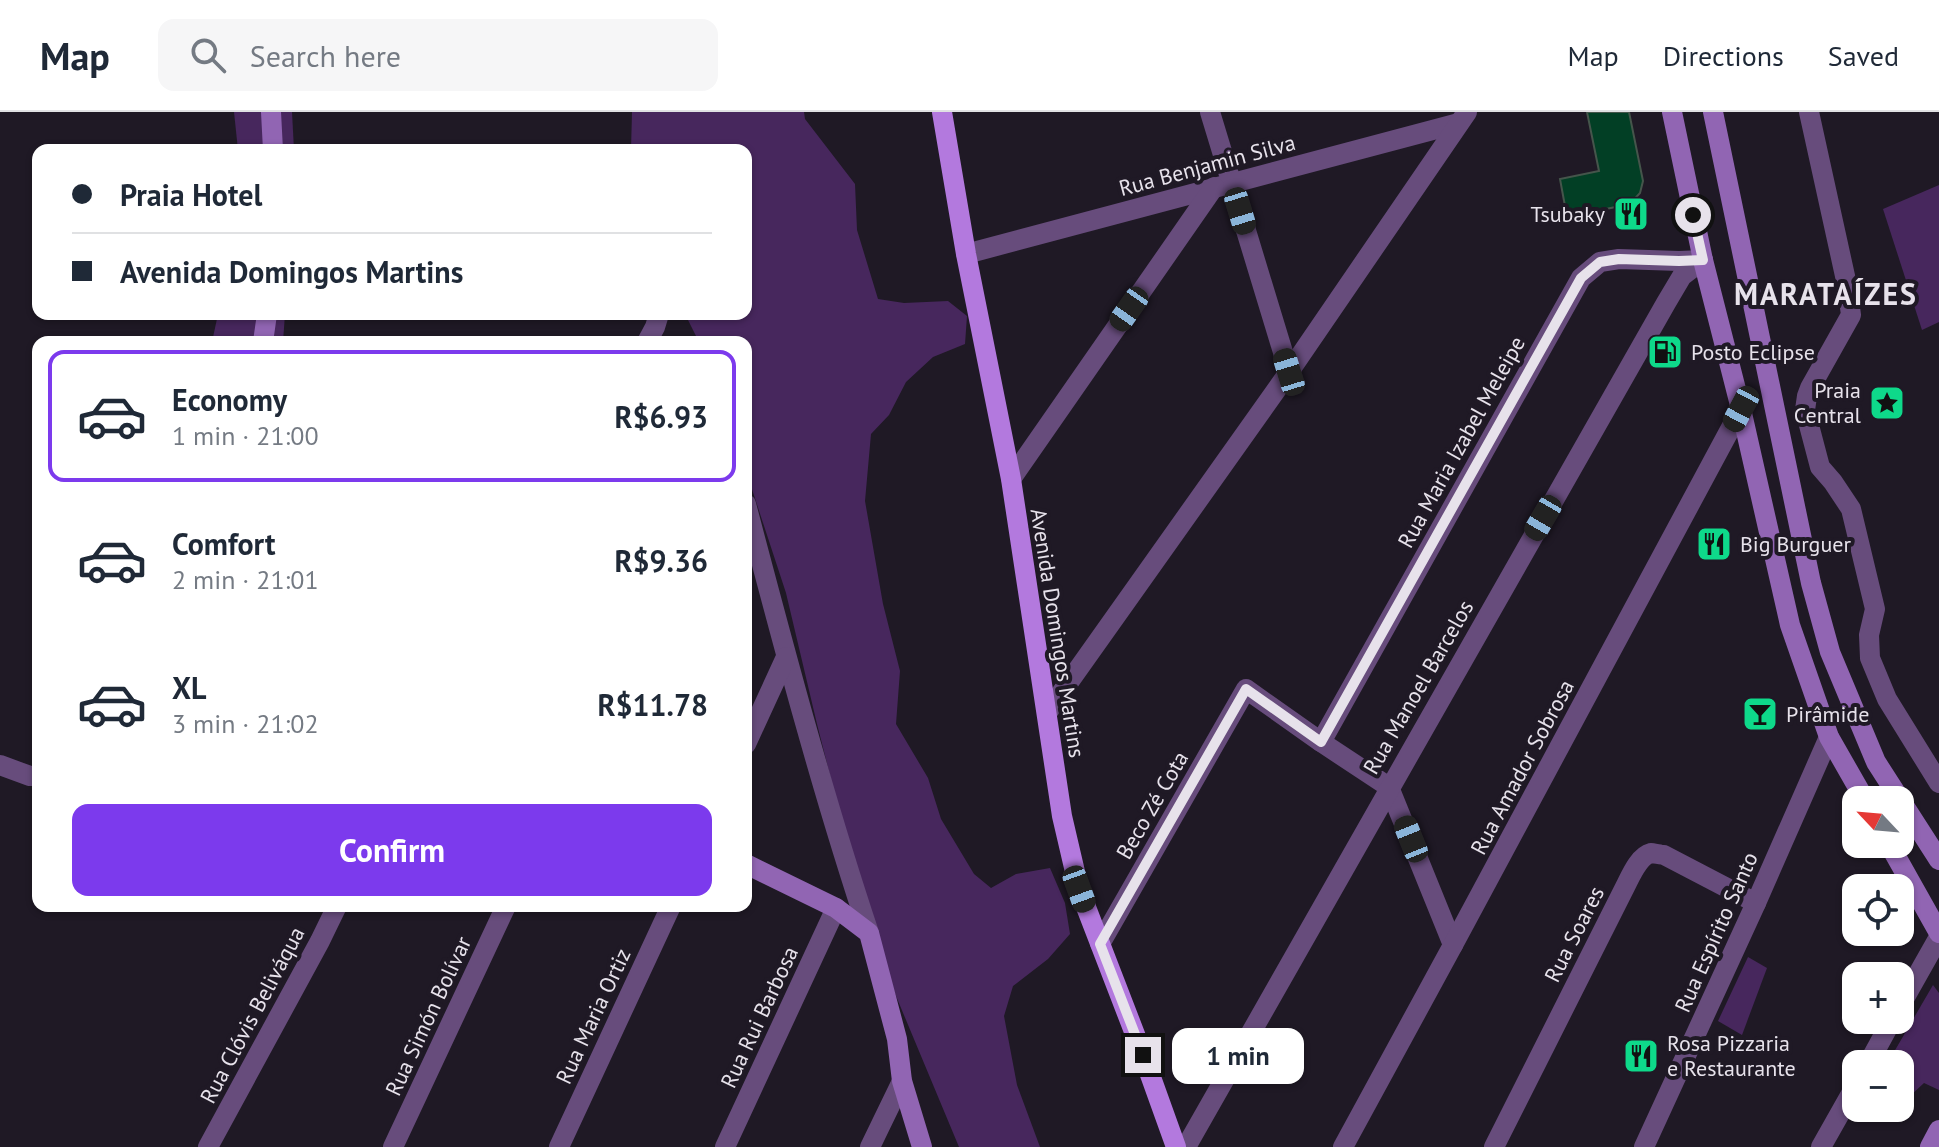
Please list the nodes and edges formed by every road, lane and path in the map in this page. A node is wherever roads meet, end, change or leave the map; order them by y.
1 (271, 112) edge
2 (1210, 112) edge
3 (1672, 112) edge
4 (1713, 112) edge
5 (1809, 112) edge
6 (943, 113) edge
7 (1463, 117) edge
8 (273, 144) edge
9 (1222, 186) junction
10 (966, 254) junction
11 (1703, 260) junction
12 (1289, 372) junction
13 (1741, 409) junction
14 (1011, 479) junction
15 (752, 527) edge
16 (786, 657) junction
17 (1047, 713) junction
18 (752, 731) edge
19 (1829, 737) junction
20 (1321, 742) junction
21 (0, 765) edge
22 (32, 776) edge
23 (1939, 783) edge
24 (1857, 786) edge
25 (1389, 787) junction
26 (1897, 858) edge
27 (1939, 860) edge
28 (752, 867) edge
29 (1756, 903) junction
30 (836, 908) junction
31 (334, 912) edge
32 (503, 912) edge
33 (668, 912) edge
34 (869, 933) junction
35 (1939, 935) edge
36 (1100, 944) junction
37 (1453, 945) junction
38 (1914, 981) edge
39 (902, 1081) junction
40 (1842, 1110) edge
41 (1939, 1130) edge
42 (208, 1147) edge
43 (393, 1147) edge
44 (559, 1147) edge
45 (725, 1147) edge
46 (870, 1147) edge
47 (922, 1147) edge
48 (1176, 1147) edge
49 (1186, 1147) edge
50 (1343, 1147) edge
51 (1494, 1147) edge
52 (1644, 1147) edge
53 (1821, 1147) edge
54 (1930, 1147) edge

1 - 8 street
2 - 9 street
3 - 11 street
4 - 27 street
5 - 23 street
6 - 10 main road, Avenida Domingos Martins
7 - 9 street, Rua Benjamin Silva
7 - 12 street
9 - 10 street, Rua Benjamin Silva
9 - 12 street
9 - 14 street
10 - 14 main road, Avenida Domingos Martins
11 - 13 street
11 - 20 street, Rua Maria Izabel Meleipe
11 - 25 street, Rua Manoel Barcelos
12 - 17 street
13 - 19 street
13 - 37 street, Rua Amador Sobrosa
14 - 17 main road, Avenida Domingos Martins
15 - 16 street
16 - 18 street
16 - 34 street
17 - 36 main road, Avenida Domingos Martins
19 - 24 street
19 - 29 street, Rua Espírito Santo
20 - 25 street
20 - 36 street, Beco Zé Cota
21 - 22 street
25 - 37 street
25 - 49 street, Rua Manoel Barcelos
26 - 35 street
28 - 30 street
29 - 51 street, Rua Soares
29 - 52 street, Rua Espírito Santo
30 - 34 street
30 - 45 street, Rua Rui Barbosa
31 - 42 street, Rua Clóvis Beliváqua
32 - 43 street, Rua Simón Bolívar
33 - 44 street, Rua Maria Ortiz
34 - 39 street
35 - 38 street
36 - 48 main road, Avenida Domingos Martins
37 - 50 street, Rua Amador Sobrosa
39 - 46 street
39 - 47 street
40 - 53 street
41 - 54 street

